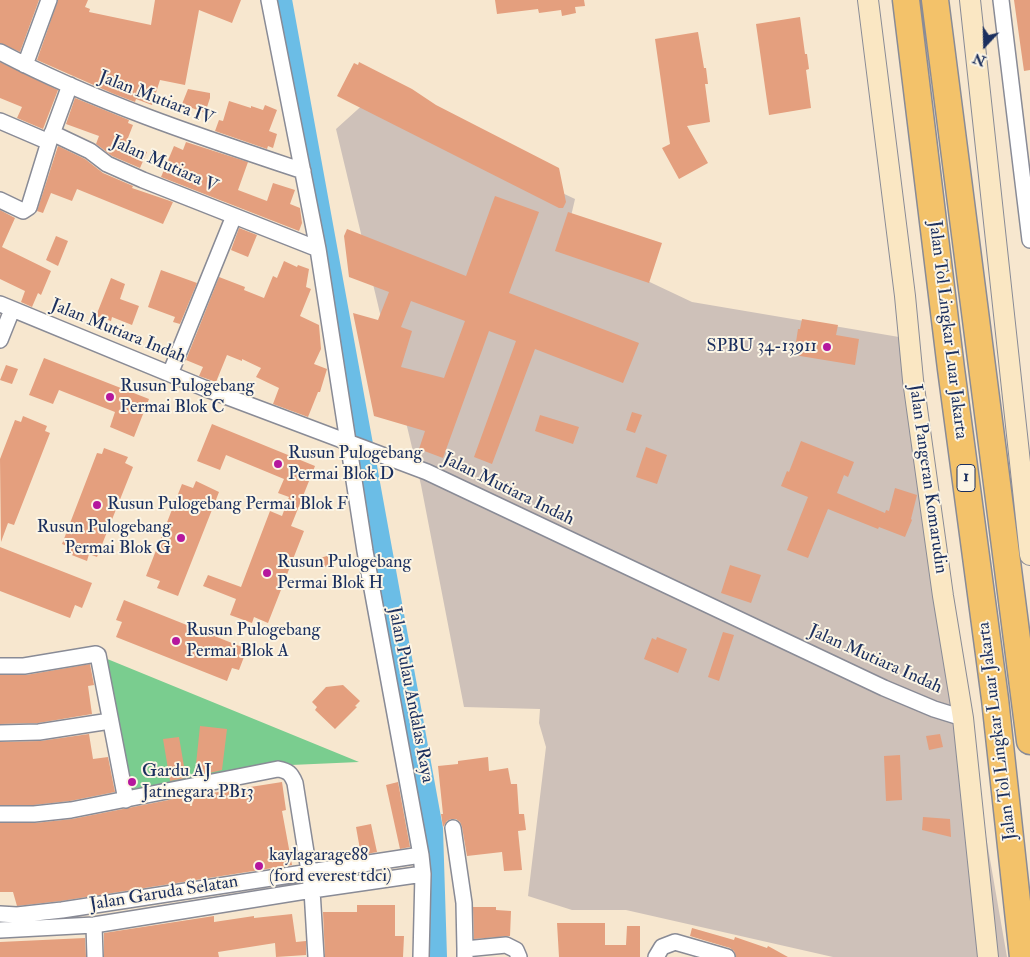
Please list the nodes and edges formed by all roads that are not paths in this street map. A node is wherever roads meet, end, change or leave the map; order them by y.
1 (49, 0) edge
2 (269, 0) edge
3 (868, 0) edge
4 (906, 0) edge
5 (935, 0) edge
6 (970, 0) edge
7 (1001, 0) edge
8 (0, 52) edge
9 (25, 65) junction
10 (70, 85) junction
11 (0, 121) edge
12 (50, 138) junction
13 (302, 172) junction
14 (0, 200) edge
15 (234, 216) junction
16 (1030, 240) edge
17 (318, 249) junction
18 (6, 307) edge
19 (0, 340) edge
20 (170, 374) junction
21 (352, 442) junction
22 (1030, 555) edge
23 (0, 666) edge
24 (963, 718) junction
25 (110, 721) junction
26 (0, 733) edge
27 (1030, 741) edge
28 (126, 800) junction
29 (0, 814) edge
30 (452, 828) dead end
31 (421, 855) junction
32 (309, 872) junction
33 (423, 874) junction
34 (312, 890) junction
35 (0, 914) edge
36 (94, 925) junction
37 (0, 930) edge
38 (465, 953) edge
39 (702, 953) edge
40 (95, 957) edge
41 (316, 957) edge
42 (421, 957) edge
43 (519, 957) edge
44 (656, 957) edge
45 (728, 957) edge
46 (988, 957) edge
47 (1023, 957) edge

1 - 9 street
2 - 13 street, Jalan Pulau Andalas Raya
3 - 24 street, Jalan Pangeran Komarudin
4 - 47 highway, Jalan Tol Lingkar Luar Jakarta / 1
5 - 27 highway, Jalan Tol Lingkar Luar Jakarta / 1
6 - 22 street
7 - 16 street
8 - 9 street, Jalan Mutiara IV
9 - 10 street, Jalan Mutiara IV
10 - 12 street
10 - 13 street, Jalan Mutiara IV
11 - 12 street, Jalan Mutiara V
12 - 14 street
12 - 15 street, Jalan Mutiara V
13 - 17 street, Jalan Pulau Andalas Raya
15 - 17 street, Jalan Mutiara V
15 - 20 street
17 - 21 street, Jalan Pulau Andalas Raya
18 - 19 street
18 - 20 street, Jalan Mutiara Indah
20 - 21 street, Jalan Mutiara Indah
21 - 24 street, Jalan Mutiara Indah
21 - 31 street, Jalan Pulau Andalas Raya
23 - 25 street
24 - 46 street, Jalan Pangeran Komarudin
25 - 26 street
25 - 28 street
28 - 29 street
28 - 32 street
30 - 38 street
31 - 32 street, Jalan Garuda Selatan
31 - 33 street, Jalan Pulau Andalas Raya
32 - 34 street
32 - 35 street, Jalan Garuda Selatan
33 - 34 street, Jalan Garuda Selatan
33 - 42 street, Jalan Pulau Andalas Raya
34 - 36 street, Jalan Garuda Selatan
34 - 41 street
36 - 37 street, Jalan Garuda Selatan
36 - 40 street
38 - 43 street
39 - 44 street
39 - 45 street

